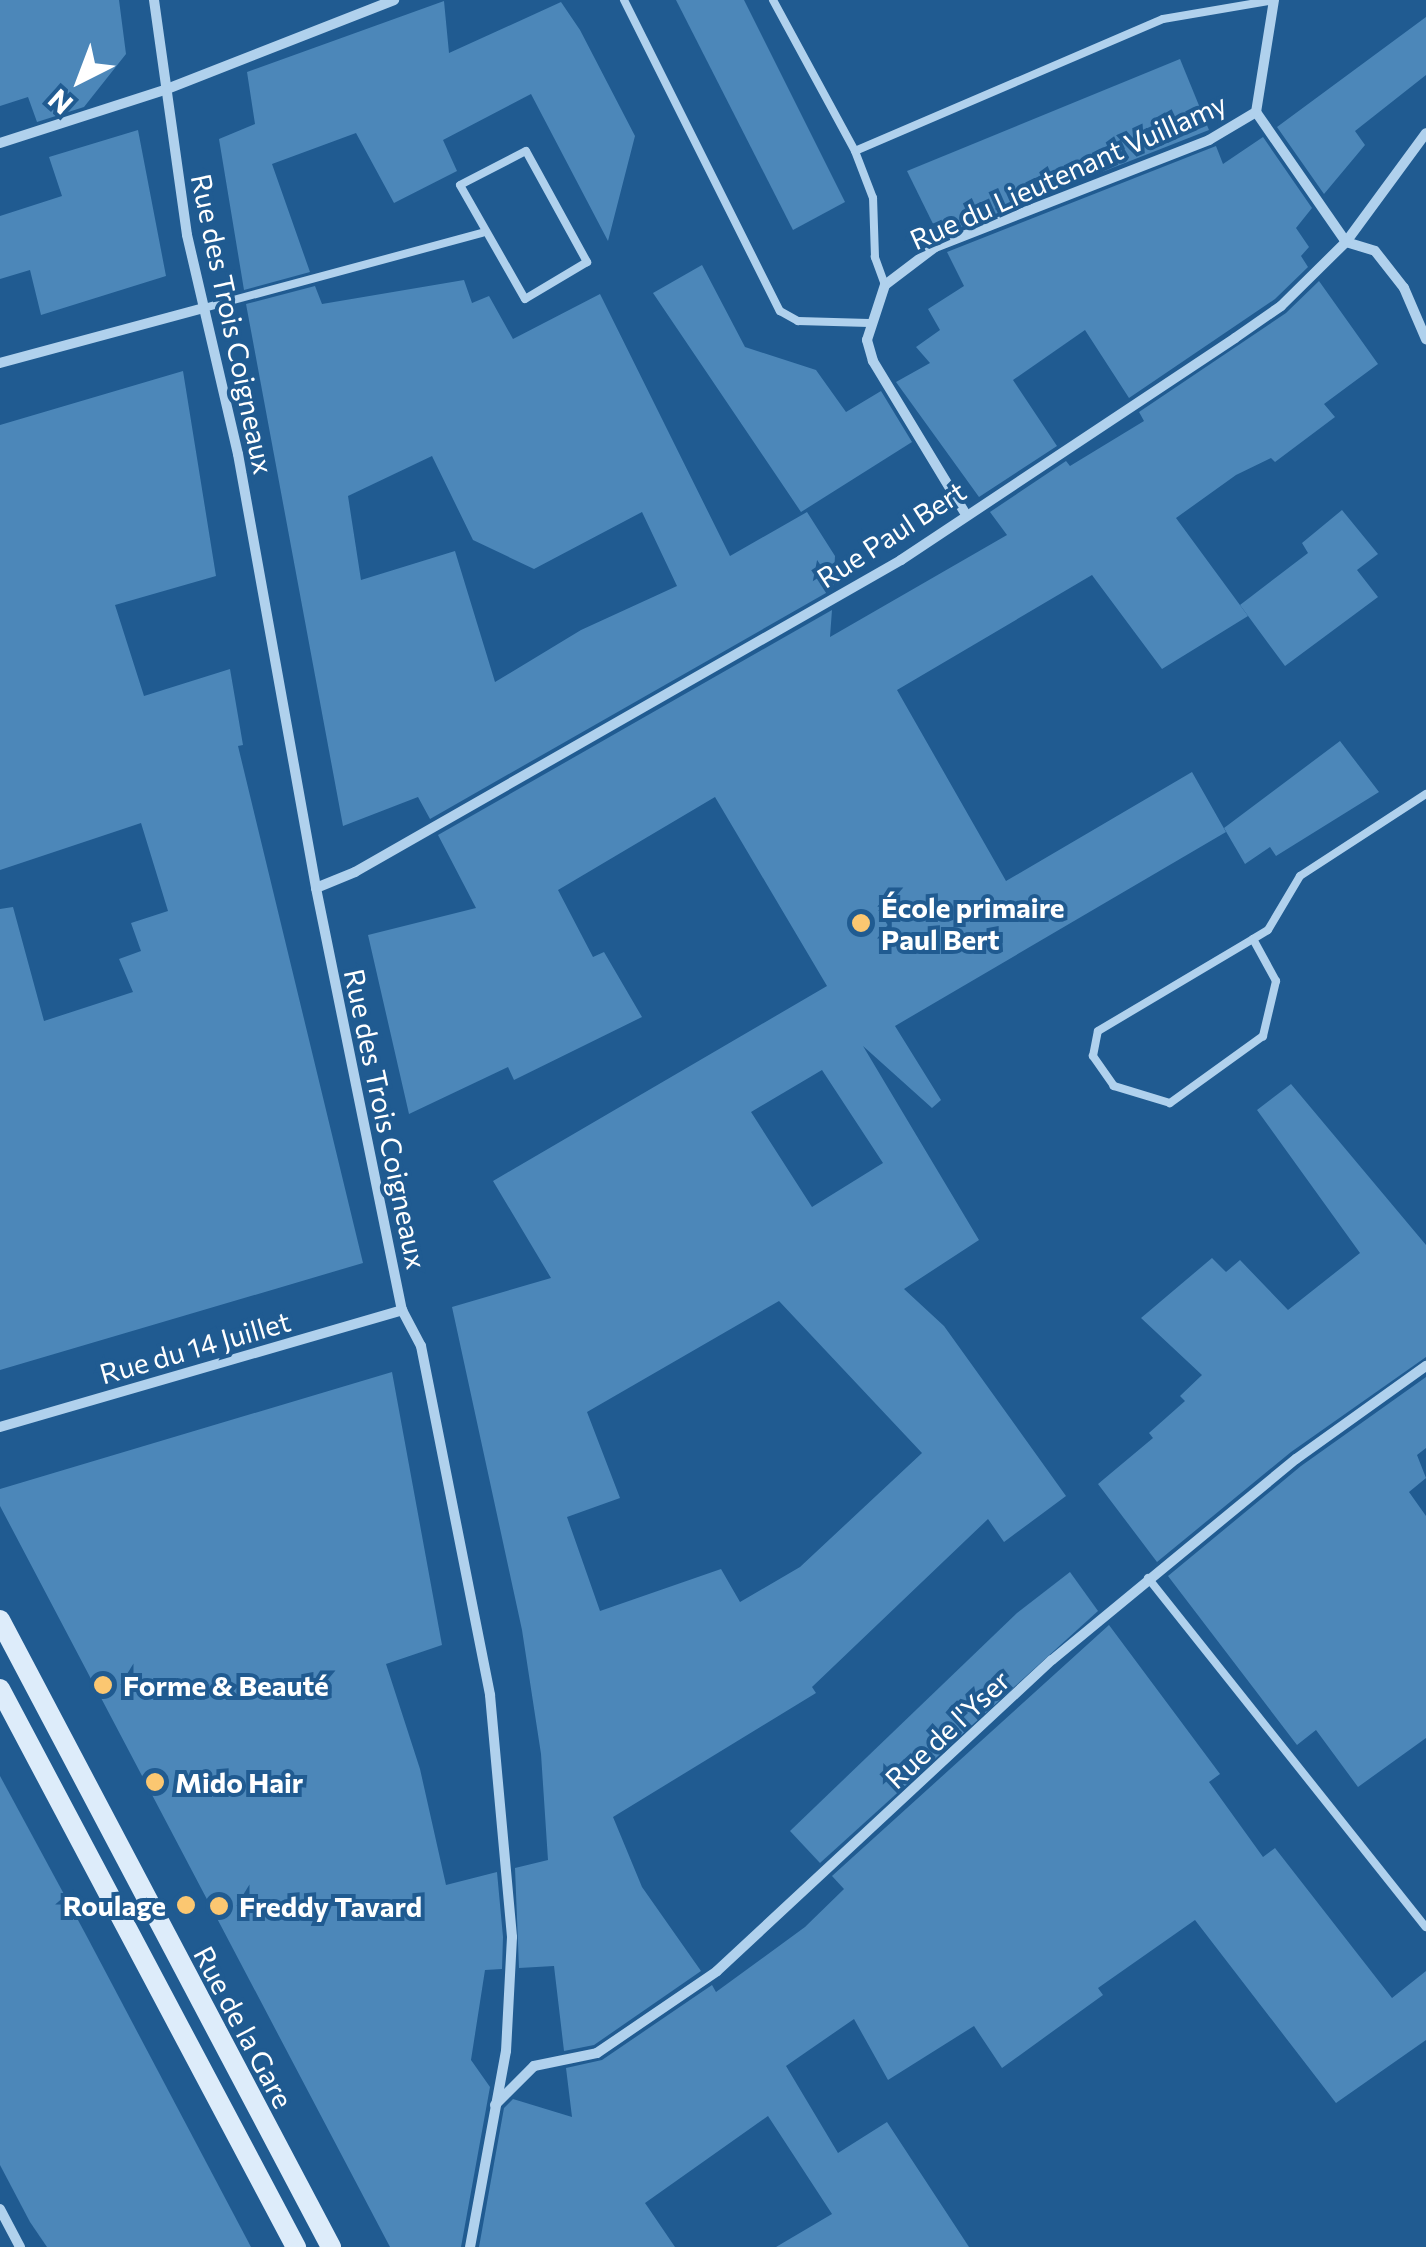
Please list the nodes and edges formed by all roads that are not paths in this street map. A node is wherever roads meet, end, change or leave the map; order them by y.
1 (154, 0) edge
2 (394, 0) edge
3 (624, 0) edge
4 (774, 0) edge
5 (1274, 0) edge
6 (166, 89) junction
7 (1256, 112) junction
8 (1426, 133) edge
9 (0, 143) edge
10 (856, 151) junction
11 (482, 233) junction
12 (1346, 242) junction
13 (884, 285) junction
14 (204, 308) junction
15 (869, 322) junction
16 (1426, 339) edge
17 (0, 363) edge
18 (964, 513) junction
19 (1426, 794) edge
20 (316, 888) junction
21 (1254, 938) junction
22 (402, 1310) junction
23 (1426, 1366) edge
24 (0, 1427) edge
25 (1148, 1578) junction
26 (0, 1620) edge
27 (0, 1689) edge
28 (1426, 1926) edge
29 (494, 2106) junction
30 (0, 2209) edge
31 (20, 2247) edge
32 (296, 2247) edge
33 (331, 2247) edge
34 (470, 2247) edge

1 - 6 street, Rue des Trois Coigneaux
2 - 6 street
3 - 15 lane
4 - 10 lane
5 - 7 street
5 - 10 lane
6 - 9 street
6 - 14 street, Rue des Trois Coigneaux
7 - 12 street
7 - 13 street, Rue du Lieutenant Vuillamy
8 - 12 street, Rue Paul Bert
10 - 13 lane
11 - 11 lane
11 - 14 lane
12 - 16 street
12 - 18 street, Rue Paul Bert
13 - 15 street
14 - 17 street
14 - 20 street, Rue des Trois Coigneaux
15 - 18 street
18 - 20 street, Rue Paul Bert
19 - 21 lane
20 - 22 street, Rue des Trois Coigneaux
21 - 21 lane
22 - 24 street, Rue du 14 Juillet
22 - 29 street, Rue des Trois Coigneaux
23 - 25 street, Rue de l'Yser
25 - 28 lane
25 - 29 street, Rue de l'Yser
26 - 33 main road, Rue de la Gare
27 - 32 main road, Rue de la Gare
29 - 34 street, Rue des Trois Coigneaux
30 - 31 street

